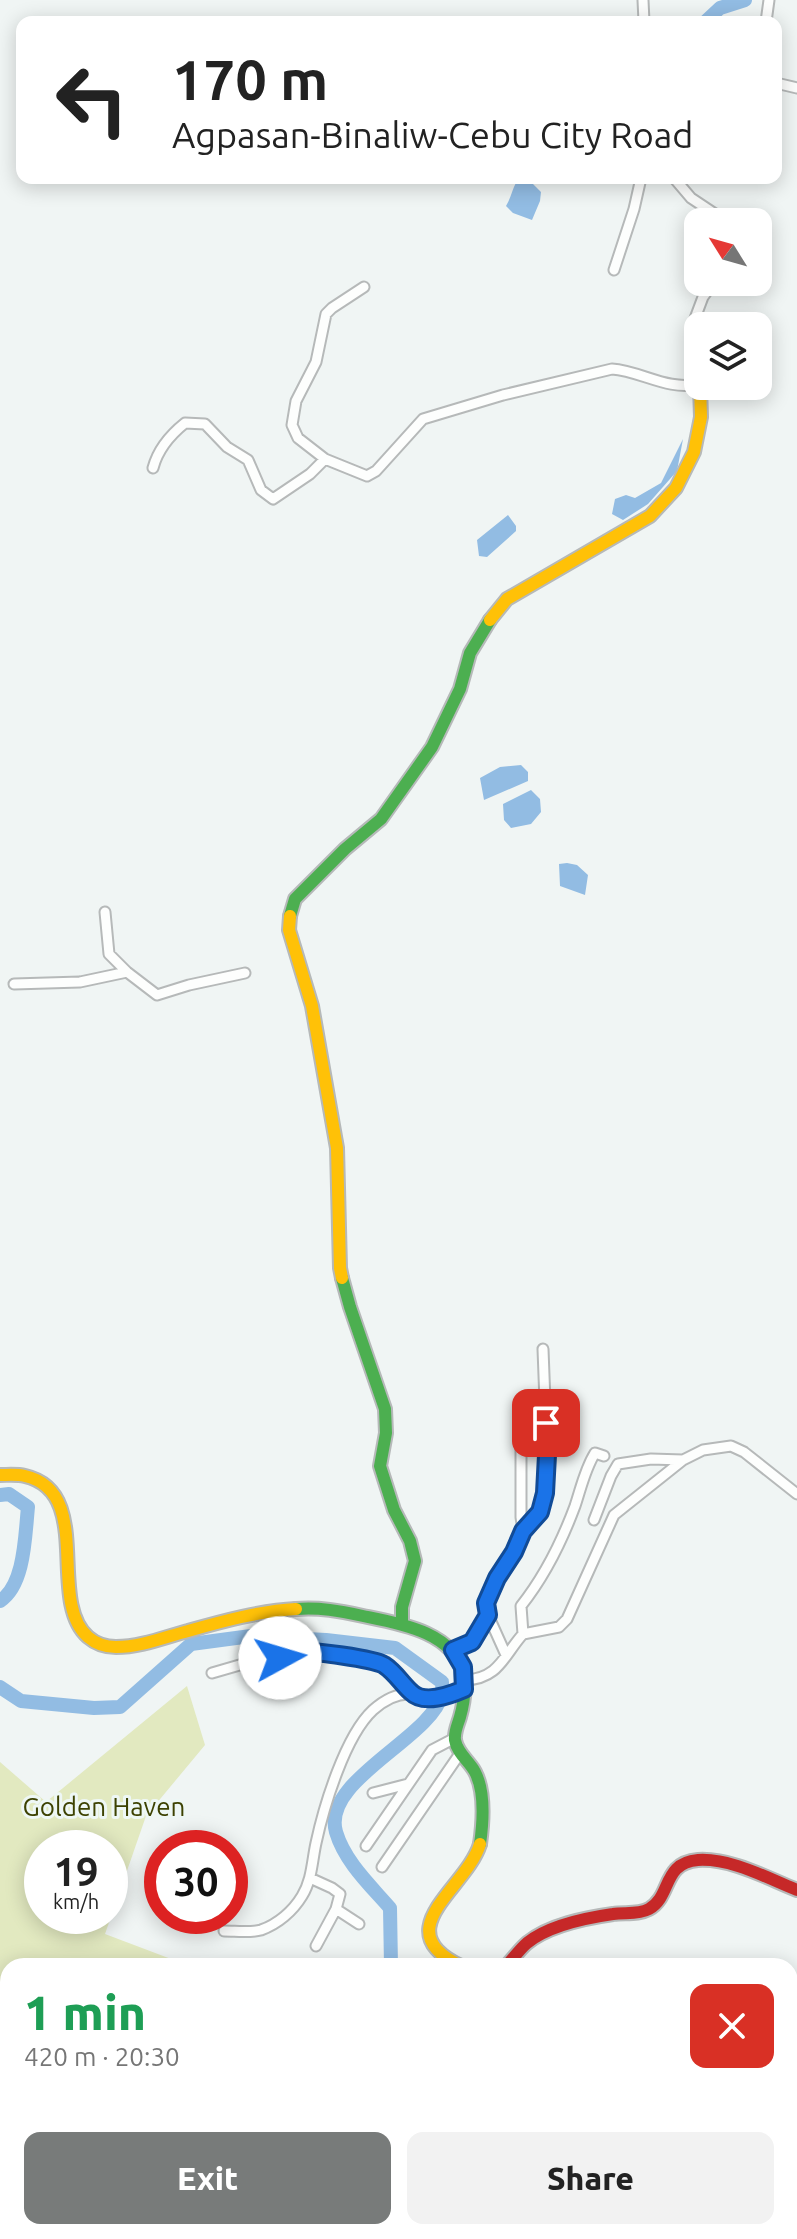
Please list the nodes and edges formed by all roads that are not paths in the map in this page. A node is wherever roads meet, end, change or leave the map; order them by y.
1 (640, 184) edge
2 (679, 184) edge
3 (706, 208) edge
4 (614, 270) dead end
5 (364, 287) dead end
6 (684, 387) edge
7 (700, 400) edge
8 (325, 459) junction
9 (153, 468) dead end
10 (105, 912) dead end
11 (127, 972) junction
12 (245, 973) dead end
13 (14, 984) dead end
14 (543, 1349) dead end
15 (546, 1423) junction
16 (604, 1456) dead end
17 (683, 1460) junction
18 (0, 1475) edge
19 (797, 1494) edge
20 (594, 1520) dead end
21 (523, 1531) junction
22 (488, 1615) junction
23 (402, 1624) junction
24 (523, 1634) junction
25 (453, 1650) junction
26 (506, 1655) junction
27 (212, 1673) dead end
28 (465, 1685) junction
29 (412, 1694) junction
30 (455, 1738) junction
31 (461, 1752) junction
32 (408, 1784) junction
33 (373, 1793) dead end
34 (366, 1846) dead end
35 (382, 1867) dead end
36 (310, 1878) junction
37 (797, 1890) edge
38 (336, 1909) junction
39 (359, 1924) dead end
40 (248, 1931) edge
41 (316, 1946) dead end
42 (447, 1958) edge
43 (517, 1958) edge

1 - 4 street
2 - 3 street
5 - 8 street
6 - 8 street
7 - 23 street
8 - 9 street
10 - 11 street
11 - 12 street
11 - 13 street
14 - 15 street
15 - 21 street
15 - 21 street
16 - 24 street
17 - 19 street
17 - 20 street
17 - 24 street
18 - 23 street
21 - 22 street
22 - 25 street
22 - 26 street
23 - 25 street
24 - 26 street
25 - 28 street
26 - 28 street
27 - 29 street
28 - 29 street
28 - 30 street
29 - 36 street
30 - 31 street
30 - 32 street
31 - 35 street
31 - 42 street
32 - 33 street
32 - 34 street
36 - 38 street
36 - 40 street
37 - 43 street
38 - 39 street
38 - 41 street

